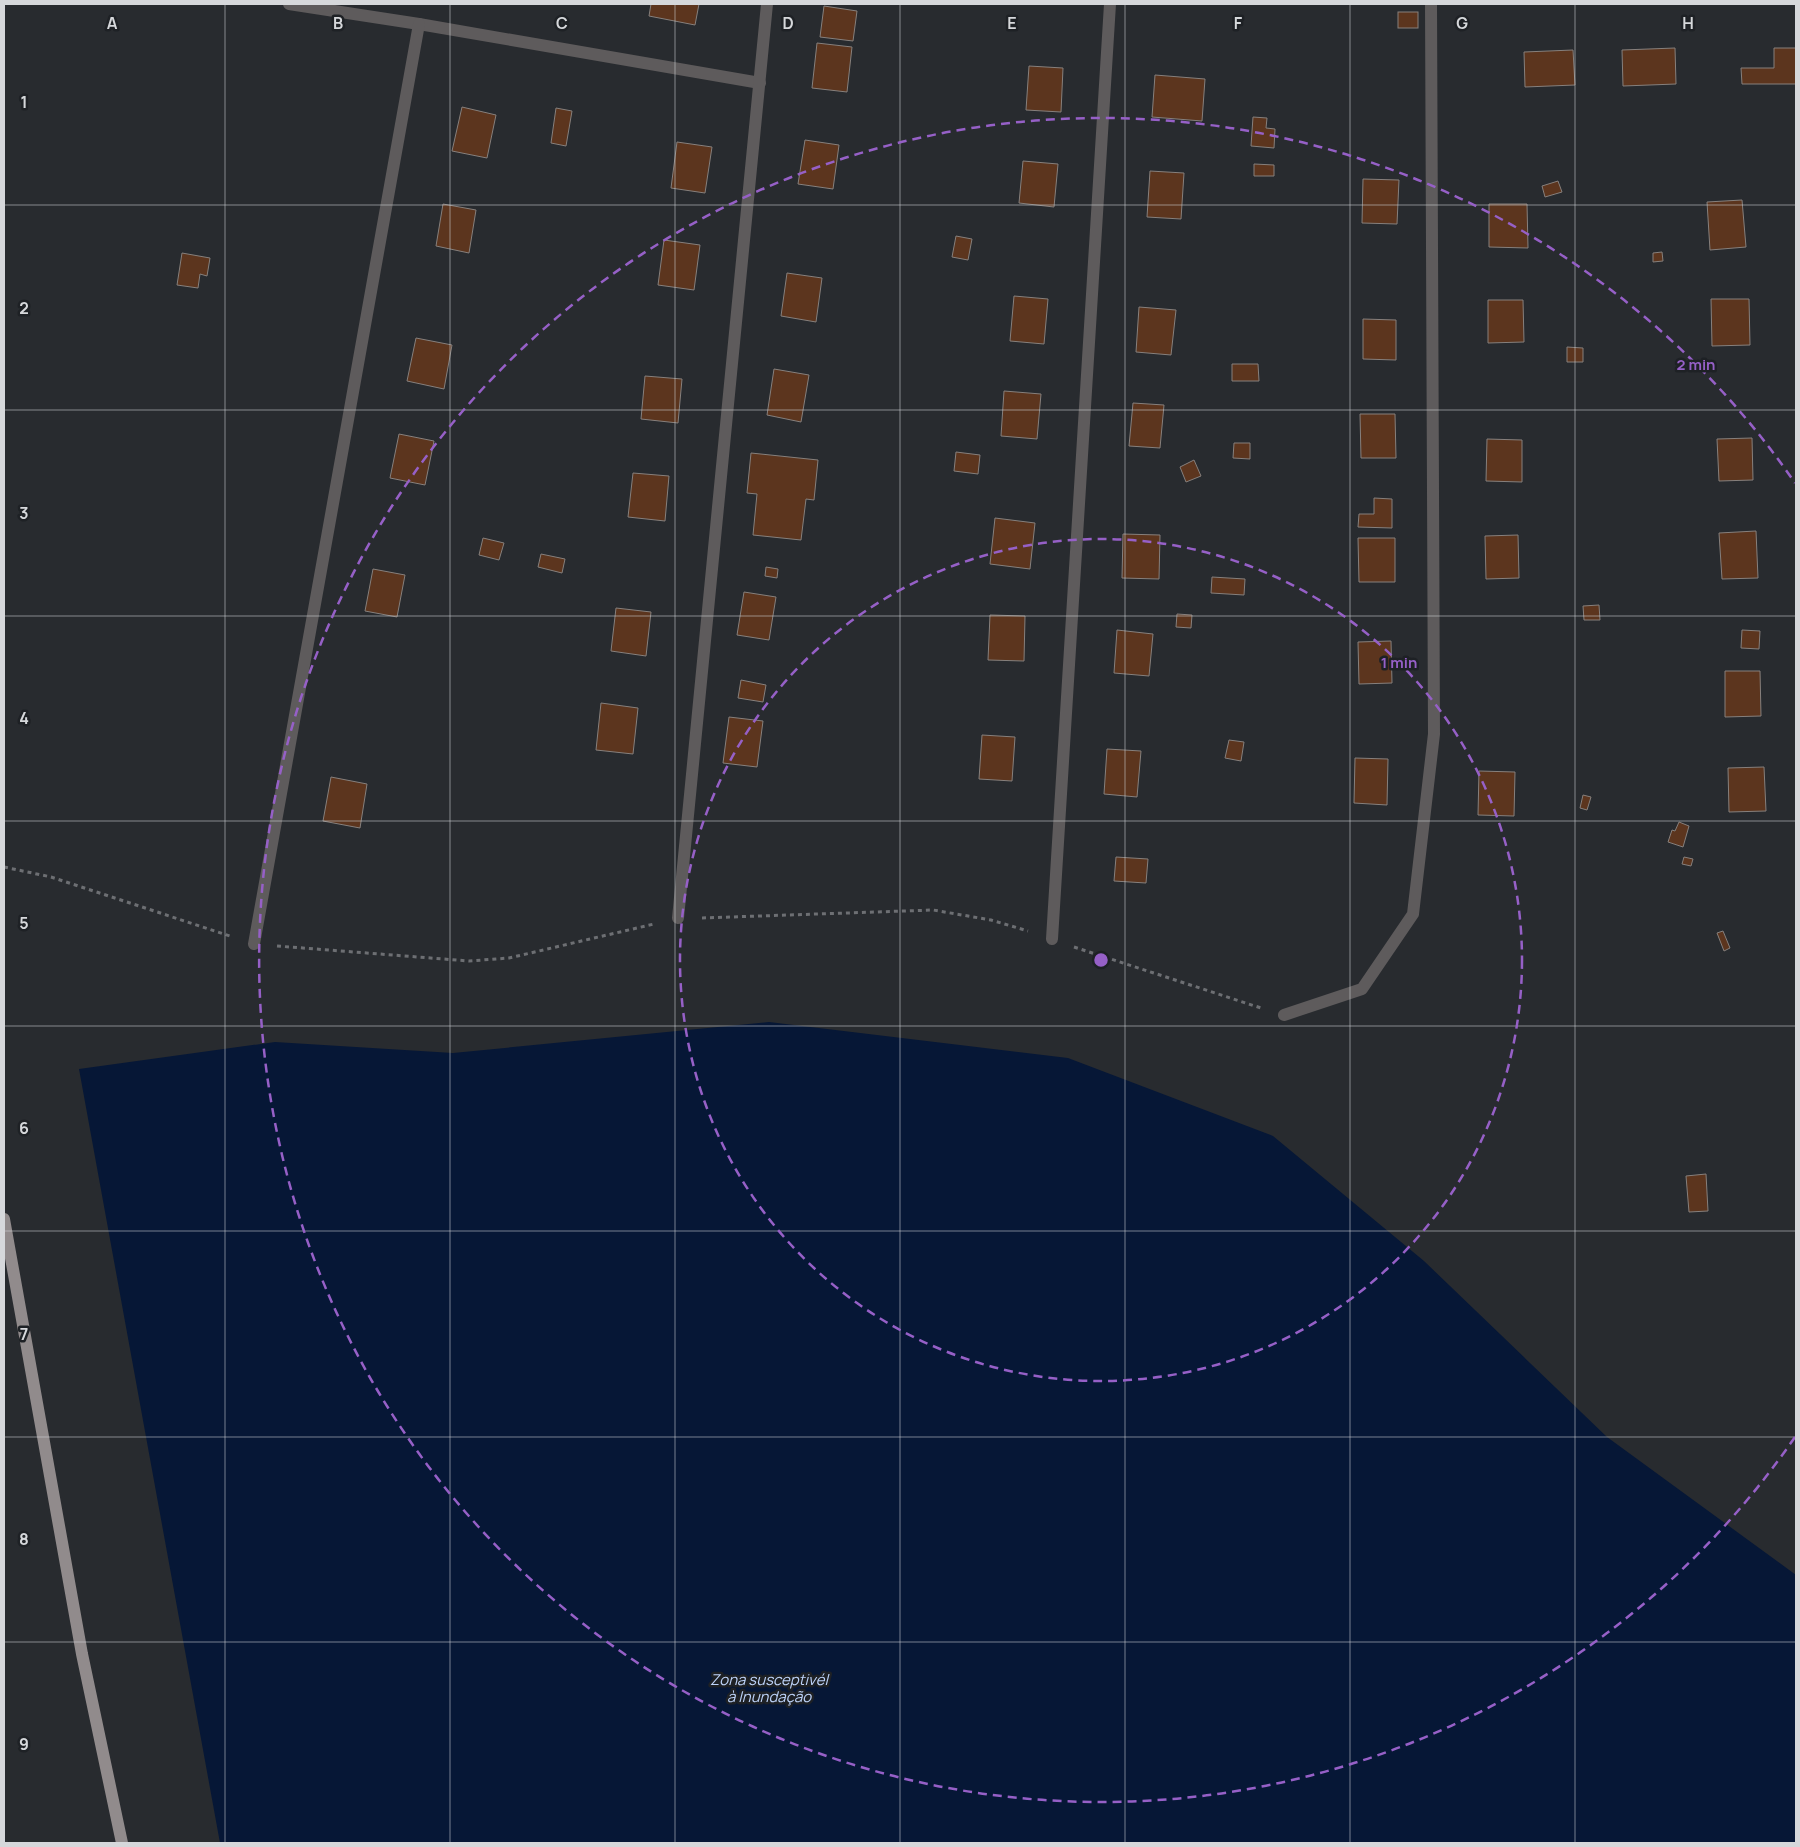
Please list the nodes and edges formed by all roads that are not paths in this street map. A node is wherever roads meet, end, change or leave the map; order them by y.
1 (289, 4) edge
2 (768, 4) edge
3 (1110, 4) edge
4 (1431, 4) edge
5 (419, 24) junction
6 (760, 83) junction
7 (678, 918) road end
8 (1052, 939) road end
9 (254, 944) road end
10 (1284, 1015) road end
11 (4, 1219) edge
12 (122, 1843) edge

1 - 5 lane
2 - 6 lane
3 - 8 lane
4 - 10 lane
5 - 6 lane
5 - 9 lane
6 - 7 lane
11 - 12 main road

